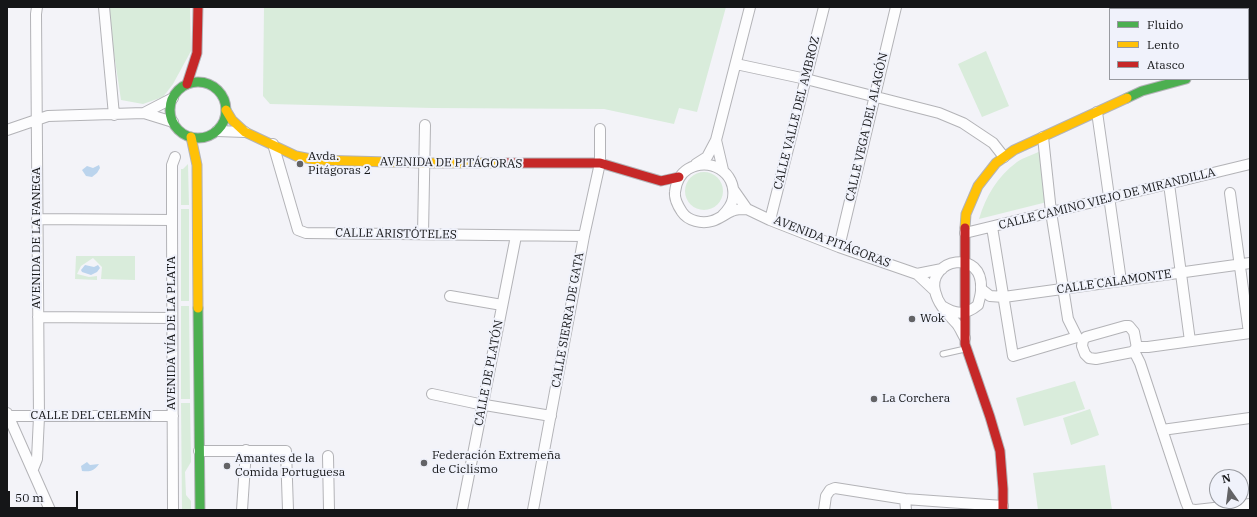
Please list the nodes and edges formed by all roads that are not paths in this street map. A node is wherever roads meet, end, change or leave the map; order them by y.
1 (37, 7) edge
2 (104, 7) edge
3 (750, 7) edge
4 (824, 7) edge
5 (896, 7) edge
6 (200, 9) edge
7 (197, 52) junction
8 (736, 64) junction
9 (806, 79) junction
10 (1183, 80) edge
11 (187, 84) junction
12 (211, 85) junction
13 (874, 97) junction
14 (173, 98) junction
15 (226, 110) junction
16 (1097, 112) junction
17 (144, 113) junction
18 (114, 115) junction
19 (36, 120) junction
20 (173, 122) junction
21 (425, 125) dead end
22 (600, 129) dead end
23 (7, 130) edge
24 (217, 131) junction
25 (245, 132) junction
26 (208, 136) junction
27 (191, 137) junction
28 (1043, 137) junction
29 (716, 140) junction
30 (273, 144) junction
31 (175, 156) dead end
32 (1004, 156) junction
33 (424, 163) junction
34 (600, 163) junction
35 (1250, 164) edge
36 (197, 165) junction
37 (694, 166) junction
38 (723, 170) junction
39 (679, 177) junction
40 (660, 181) junction
41 (1169, 184) junction
42 (733, 189) junction
43 (1230, 193) dead end
44 (675, 197) junction
45 (1110, 198) junction
46 (747, 209) junction
47 (1051, 212) junction
48 (722, 216) junction
49 (37, 219) junction
50 (172, 220) junction
51 (770, 220) junction
52 (992, 226) junction
53 (965, 233) junction
54 (423, 234) junction
55 (516, 236) junction
56 (584, 236) junction
57 (839, 246) junction
58 (965, 262) junction
59 (1250, 263) edge
60 (1239, 265) junction
61 (942, 269) junction
62 (1181, 273) junction
63 (917, 274) junction
64 (1121, 281) junction
65 (981, 289) junction
66 (1063, 289) junction
67 (934, 290) junction
68 (450, 296) dead end
69 (990, 296) junction
70 (1004, 297) junction
71 (502, 305) junction
72 (978, 305) junction
73 (942, 306) junction
74 (966, 313) junction
75 (38, 317) junction
76 (172, 318) junction
77 (1250, 333) edge
78 (1080, 339) junction
79 (1190, 341) junction
80 (966, 344) junction
81 (1135, 349) junction
82 (943, 354) dead end
83 (432, 394) dead end
84 (483, 404) junction
85 (8, 415) edge
86 (173, 416) junction
87 (551, 416) junction
88 (39, 417) junction
89 (1250, 418) edge
90 (1162, 430) junction
91 (246, 450) junction
92 (199, 451) junction
93 (328, 456) dead end
94 (33, 469) junction
95 (905, 499) junction
96 (1250, 504) edge
97 (1003, 508) edge
98 (50, 510) edge
99 (173, 510) edge
100 (200, 510) edge
101 (242, 510) edge
102 (283, 510) edge
103 (288, 510) edge
104 (329, 510) edge
105 (462, 510) edge
106 (533, 510) edge
107 (824, 510) edge
108 (906, 510) edge
109 (1195, 510) edge

1 - 19 street, AVENIDA DE LA FANEGA
2 - 18 street
3 - 8 street
4 - 9 street, CALLE VALLE DEL AMBROZ
5 - 13 street, CALLE VEGA DEL ALAGÓN
6 - 7 street
7 - 11 street
7 - 12 street
8 - 9 street
8 - 29 street
9 - 13 street
9 - 51 street, CALLE VALLE DEL AMBROZ
10 - 16 street
11 - 12 street
11 - 14 street
12 - 15 street
13 - 32 street
13 - 57 street, CALLE VEGA DEL ALAGÓN
14 - 17 street
14 - 20 street
15 - 24 street
15 - 25 street
16 - 28 street
16 - 45 street
17 - 18 street
17 - 20 street
18 - 19 street
19 - 23 street
19 - 49 street, AVENIDA DE LA FANEGA
20 - 27 street
21 - 33 street
22 - 34 street, CALLE SIERRA DE GATA
24 - 25 street
24 - 26 street
25 - 30 street, AVENIDA DE PITÁGORAS
26 - 27 street
26 - 36 street
27 - 36 street
28 - 32 street
28 - 47 street
29 - 37 street
29 - 38 street
30 - 33 street, AVENIDA DE PITÁGORAS
30 - 54 street, CALLE ARISTÓTELES
31 - 50 street, AVENIDA VÍA DE LA PLATA
32 - 53 street
33 - 34 street, AVENIDA DE PITÁGORAS
33 - 54 street
34 - 40 street, AVENIDA DE PITÁGORAS
34 - 56 street, CALLE SIERRA DE GATA
35 - 41 street, CALLE CAMINO VIEJO DE MIRANDILLA
36 - 92 street
37 - 38 street
37 - 39 street
38 - 42 street
39 - 40 street, AVENIDA DE PITÁGORAS
39 - 44 street
40 - 44 street
41 - 45 street, CALLE CAMINO VIEJO DE MIRANDILLA
41 - 62 street
42 - 46 street, AVENIDA PITÁGORAS
42 - 48 street
43 - 60 street
44 - 48 street
45 - 47 street, CALLE CAMINO VIEJO DE MIRANDILLA
45 - 64 street
46 - 48 street
46 - 51 street, AVENIDA PITÁGORAS
47 - 52 street, CALLE CAMINO VIEJO DE MIRANDILLA
47 - 66 street
49 - 50 street
49 - 75 street, AVENIDA DE LA FANEGA
50 - 76 street, AVENIDA VÍA DE LA PLATA
51 - 57 street, AVENIDA PITÁGORAS
52 - 53 street, CALLE CAMINO VIEJO DE MIRANDILLA
52 - 70 street
53 - 58 street
54 - 55 street, CALLE ARISTÓTELES
55 - 56 street, CALLE ARISTÓTELES
55 - 71 street, CALLE DE PLATÓN
56 - 87 street, CALLE SIERRA DE GATA
57 - 63 street, AVENIDA PITÁGORAS
58 - 61 street
58 - 65 street
58 - 74 street
59 - 60 street, CALLE CALAMONTE
60 - 62 street, CALLE CALAMONTE
60 - 77 street
61 - 63 street
61 - 67 street
62 - 64 street, CALLE CALAMONTE
62 - 79 street
63 - 67 street, AVENIDA PITÁGORAS
64 - 66 street, CALLE CALAMONTE
65 - 69 street
65 - 72 street
66 - 70 street, CALLE CALAMONTE
66 - 78 street
67 - 73 street
68 - 71 street
69 - 70 street, CALLE CALAMONTE
69 - 72 street
70 - 78 street
71 - 84 street, CALLE DE PLATÓN
72 - 74 street
73 - 74 street
73 - 80 street
74 - 80 street
75 - 76 street
75 - 88 street, AVENIDA DE LA FANEGA
76 - 86 street, AVENIDA VÍA DE LA PLATA
77 - 79 street
78 - 81 street
78 - 81 street
79 - 81 street
80 - 82 lane
80 - 97 street
81 - 90 street
83 - 84 street
84 - 87 street
84 - 105 street, CALLE DE PLATÓN
85 - 88 street, CALLE DEL CELEMÍN
85 - 94 street
86 - 88 street, CALLE DEL CELEMÍN
86 - 99 street, AVENIDA VÍA DE LA PLATA
87 - 106 street, CALLE SIERRA DE GATA
88 - 94 street, AVENIDA DE LA FANEGA
89 - 90 street
90 - 109 street
91 - 92 street
91 - 101 street
91 - 103 street
92 - 100 street
93 - 104 street
94 - 98 street
95 - 97 street
95 - 107 street
95 - 108 street
96 - 109 street
102 - 103 street

